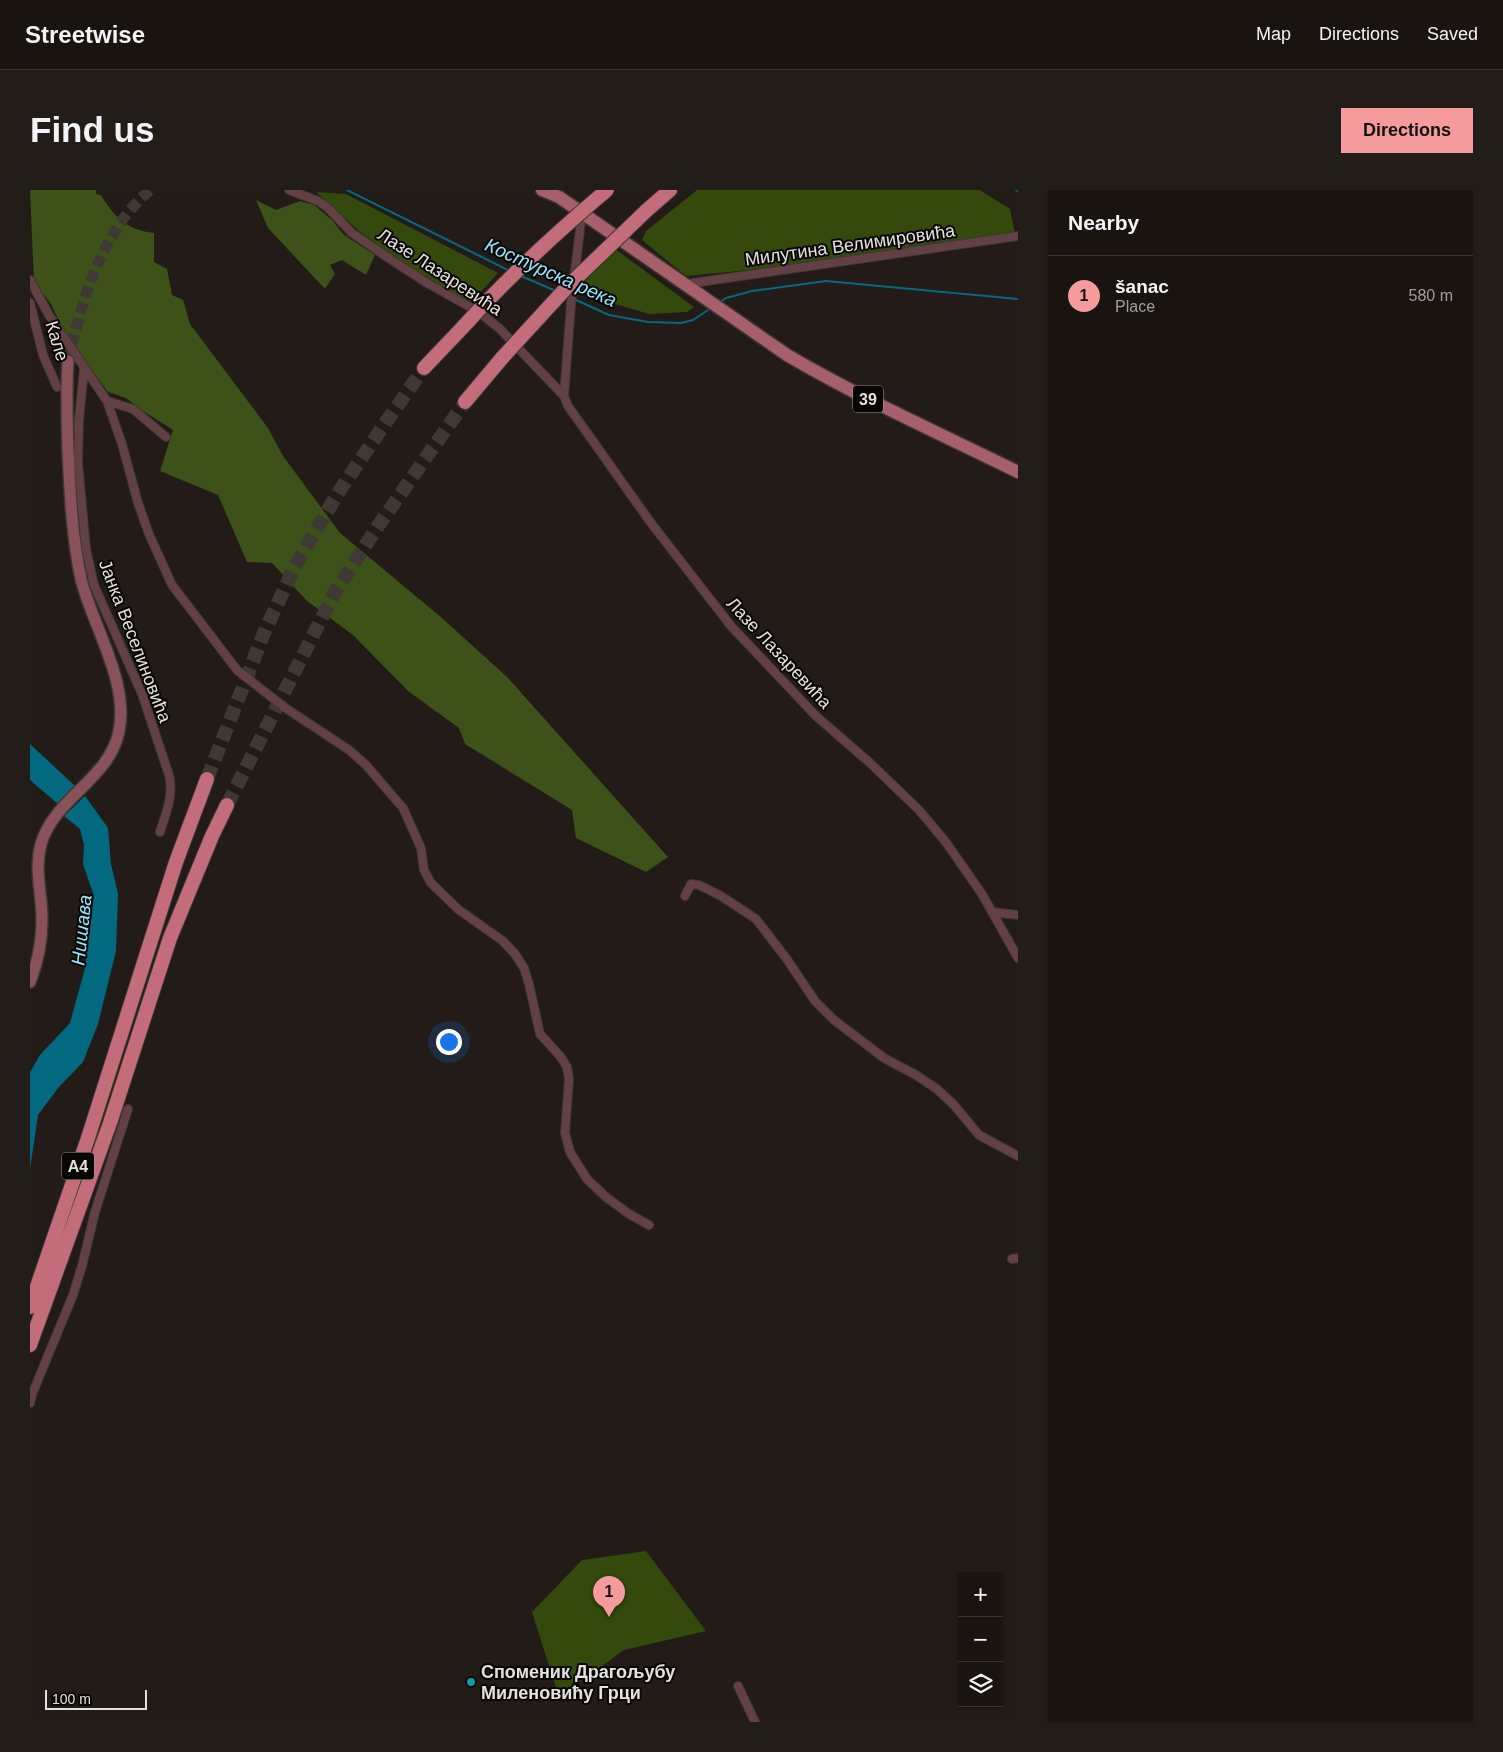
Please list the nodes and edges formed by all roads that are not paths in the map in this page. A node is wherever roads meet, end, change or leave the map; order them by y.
1 (289, 190) edge
2 (542, 190) edge
3 (607, 190) edge
4 (670, 190) edge
5 (582, 213) junction
6 (1018, 236) edge
7 (30, 280) edge
8 (688, 287) junction
9 (30, 303) edge
10 (68, 360) tunnel mouth
11 (424, 368) tunnel mouth
12 (84, 369) junction
13 (57, 387) dead end
14 (564, 396) junction
15 (107, 401) junction
16 (465, 402) tunnel mouth
17 (166, 437) dead end
18 (1018, 472) edge
19 (207, 779) tunnel mouth
20 (226, 805) tunnel mouth
21 (160, 832) dead end
22 (684, 896) dead end
23 (993, 912) junction
24 (1018, 915) edge
25 (1018, 958) edge
26 (30, 982) edge
27 (128, 1109) dead end
28 (1018, 1156) edge
29 (649, 1225) dead end
30 (30, 1307) edge
31 (30, 1345) edge
32 (30, 1403) edge
33 (738, 1686) dead end
34 (755, 1722) edge

1 - 14 street, Лазе Лазаревића
2 - 5 main road, 39
3 - 11 highway, bridge
4 - 16 highway, bridge
5 - 8 main road, 39
5 - 14 street
6 - 8 street, Милутина Велимировића
7 - 12 street
8 - 18 main road, 39
9 - 13 street, Кале
10 - 26 main road
12 - 15 street
12 - 21 street, Јанка Веселиновића
14 - 23 street, Лазе Лазаревића
15 - 17 street
15 - 29 street
19 - 30 highway, A4
20 - 31 highway, A4
22 - 28 street
23 - 24 street
23 - 25 street, Лазе Лазаревића
27 - 32 street
33 - 34 street

